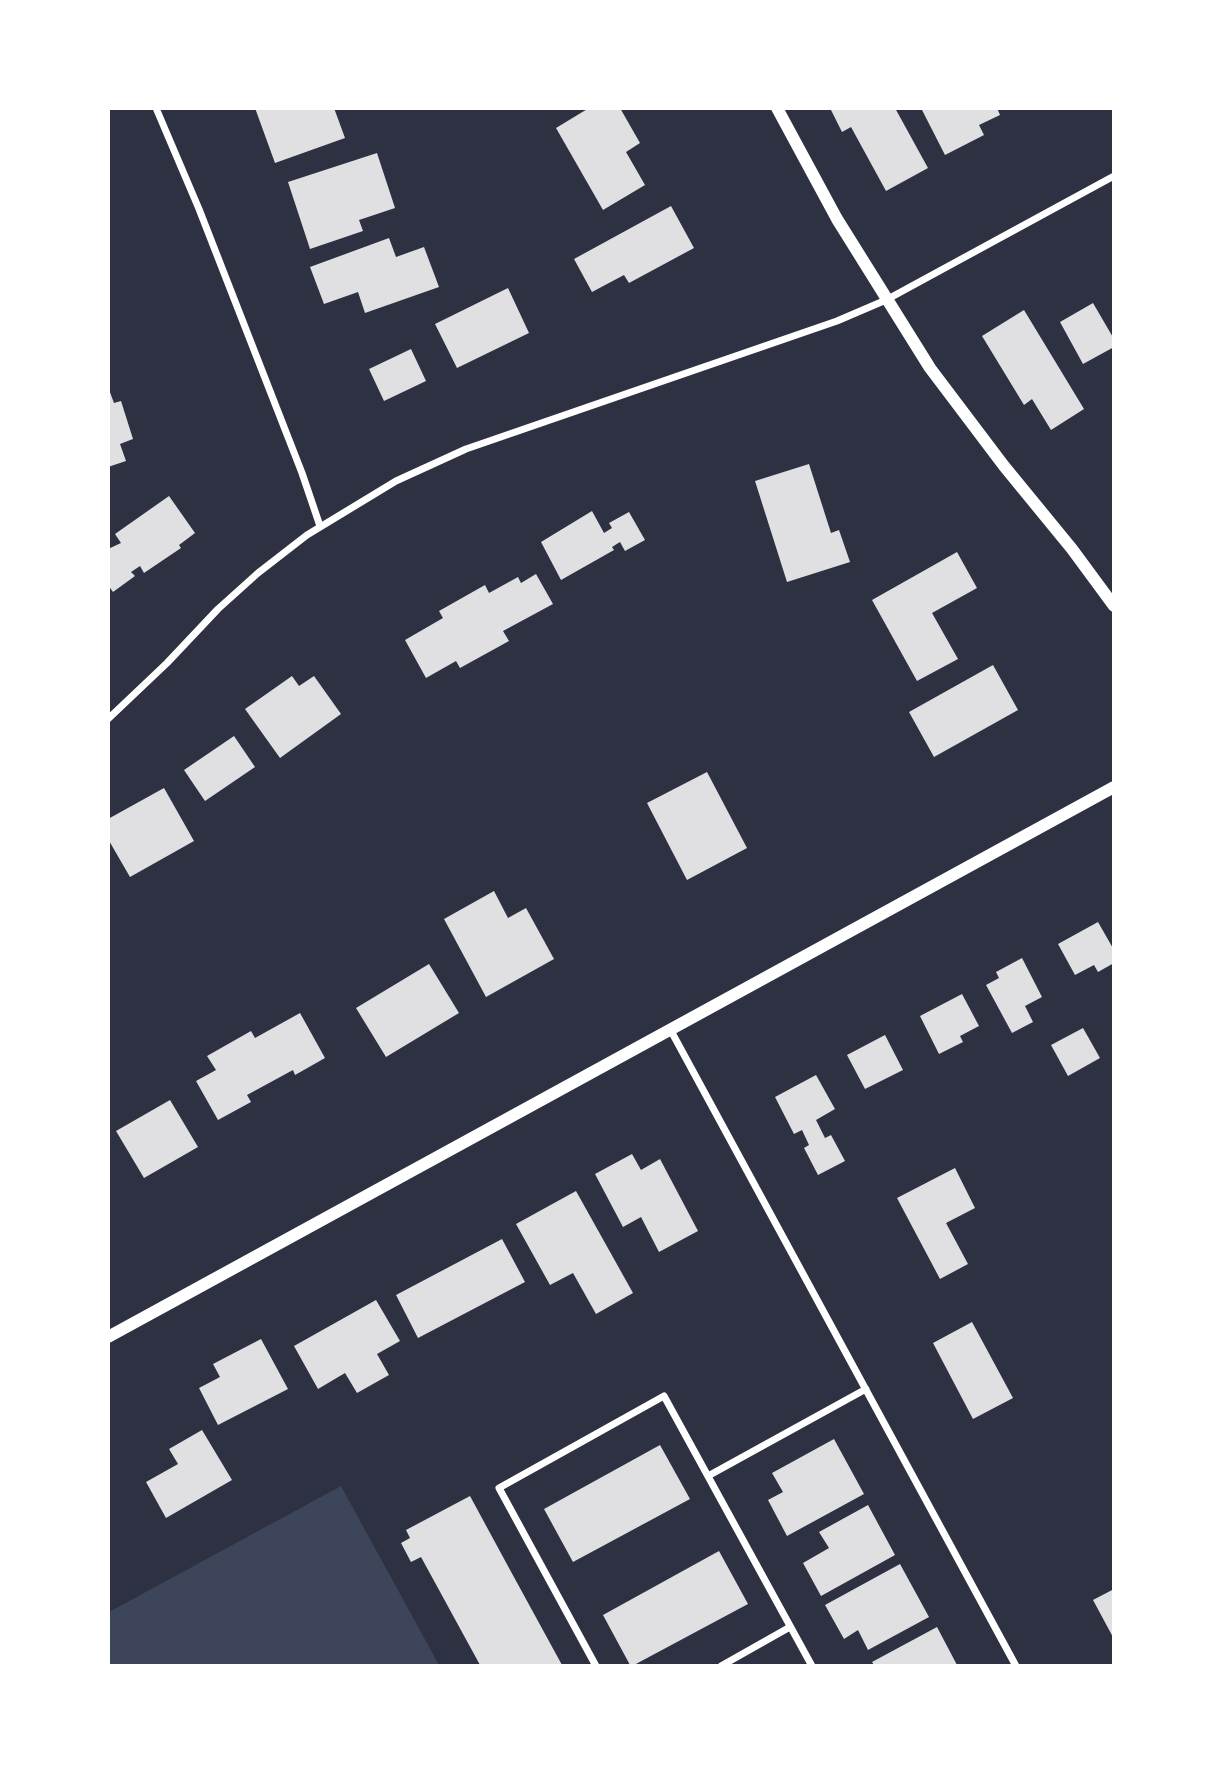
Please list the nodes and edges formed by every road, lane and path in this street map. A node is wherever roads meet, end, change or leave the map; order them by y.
1 (156, 108) edge
2 (777, 108) edge
3 (1114, 176) edge
4 (886, 300) junction
5 (320, 526) junction
6 (1114, 606) edge
7 (108, 719) edge
8 (1114, 787) edge
9 (670, 1028) junction
10 (108, 1336) edge
11 (866, 1390) junction
12 (708, 1476) junction
13 (790, 1627) junction
14 (596, 1665) edge
15 (721, 1665) edge
16 (812, 1665) edge
17 (1016, 1665) edge

1 - 5 street
2 - 4 street
3 - 4 street
4 - 5 street
4 - 6 street
5 - 7 street
8 - 9 street
9 - 10 street
9 - 11 street
11 - 12 street
11 - 17 street
12 - 13 street
12 - 14 street
13 - 15 street
13 - 16 street

